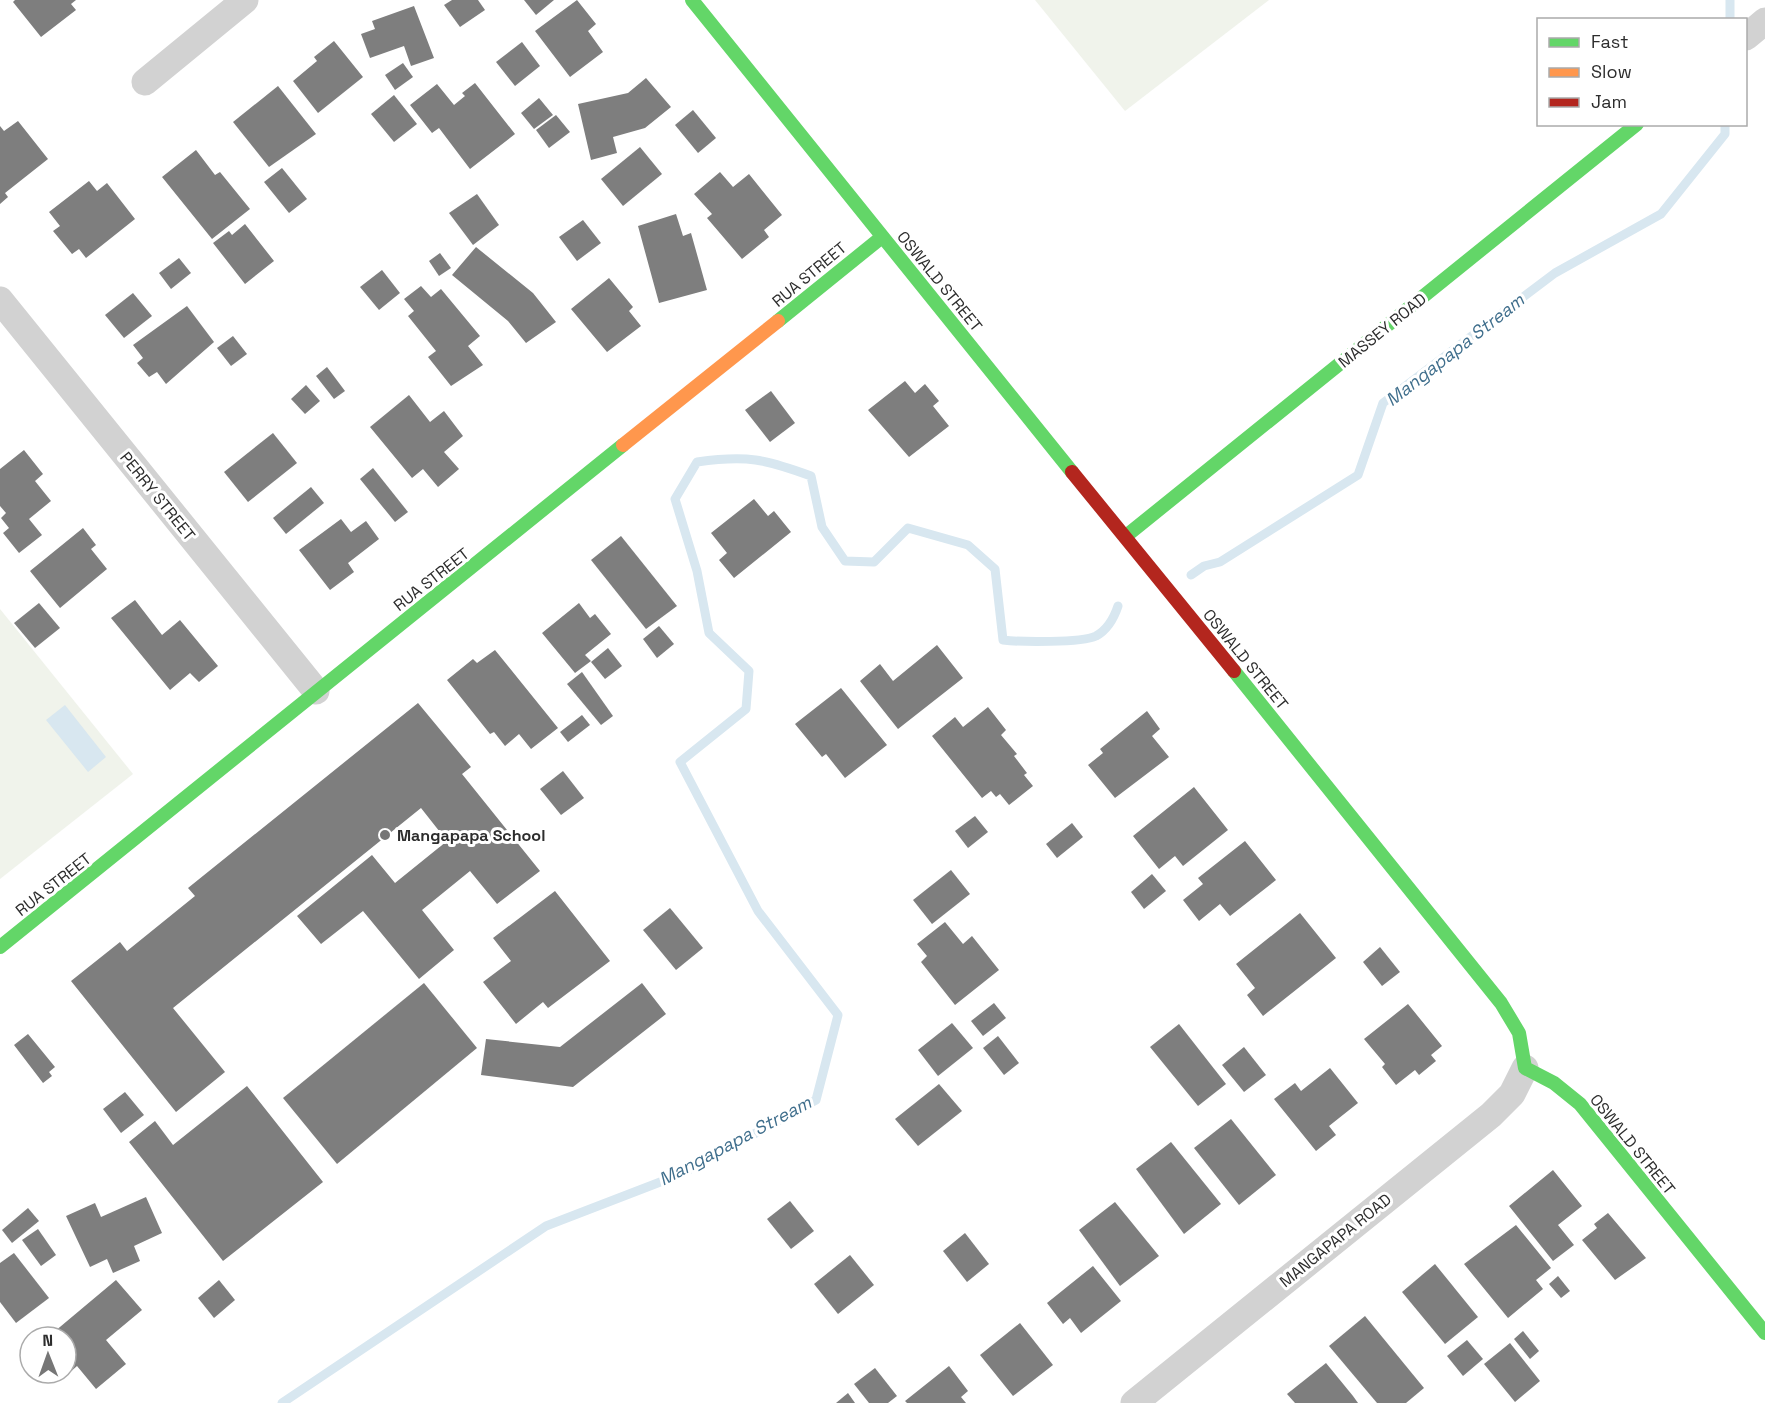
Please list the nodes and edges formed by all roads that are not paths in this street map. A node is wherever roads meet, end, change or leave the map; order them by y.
1 (245, 0) edge
2 (692, 0) edge
3 (145, 82) dead end
4 (1635, 126) edge
5 (882, 237) junction
6 (0, 300) edge
7 (1126, 536) junction
8 (316, 691) junction
9 (0, 948) edge
10 (1525, 1068) junction
11 (1765, 1333) edge
12 (1134, 1403) edge

1 - 3 street
2 - 5 street, OSWALD STREET
4 - 7 street, MASSEY ROAD
5 - 7 street, OSWALD STREET
5 - 8 street, RUA STREET
6 - 8 street, PERRY STREET
7 - 10 street, OSWALD STREET
8 - 9 street, RUA STREET
10 - 11 street, OSWALD STREET
10 - 12 street, MANGAPAPA ROAD

